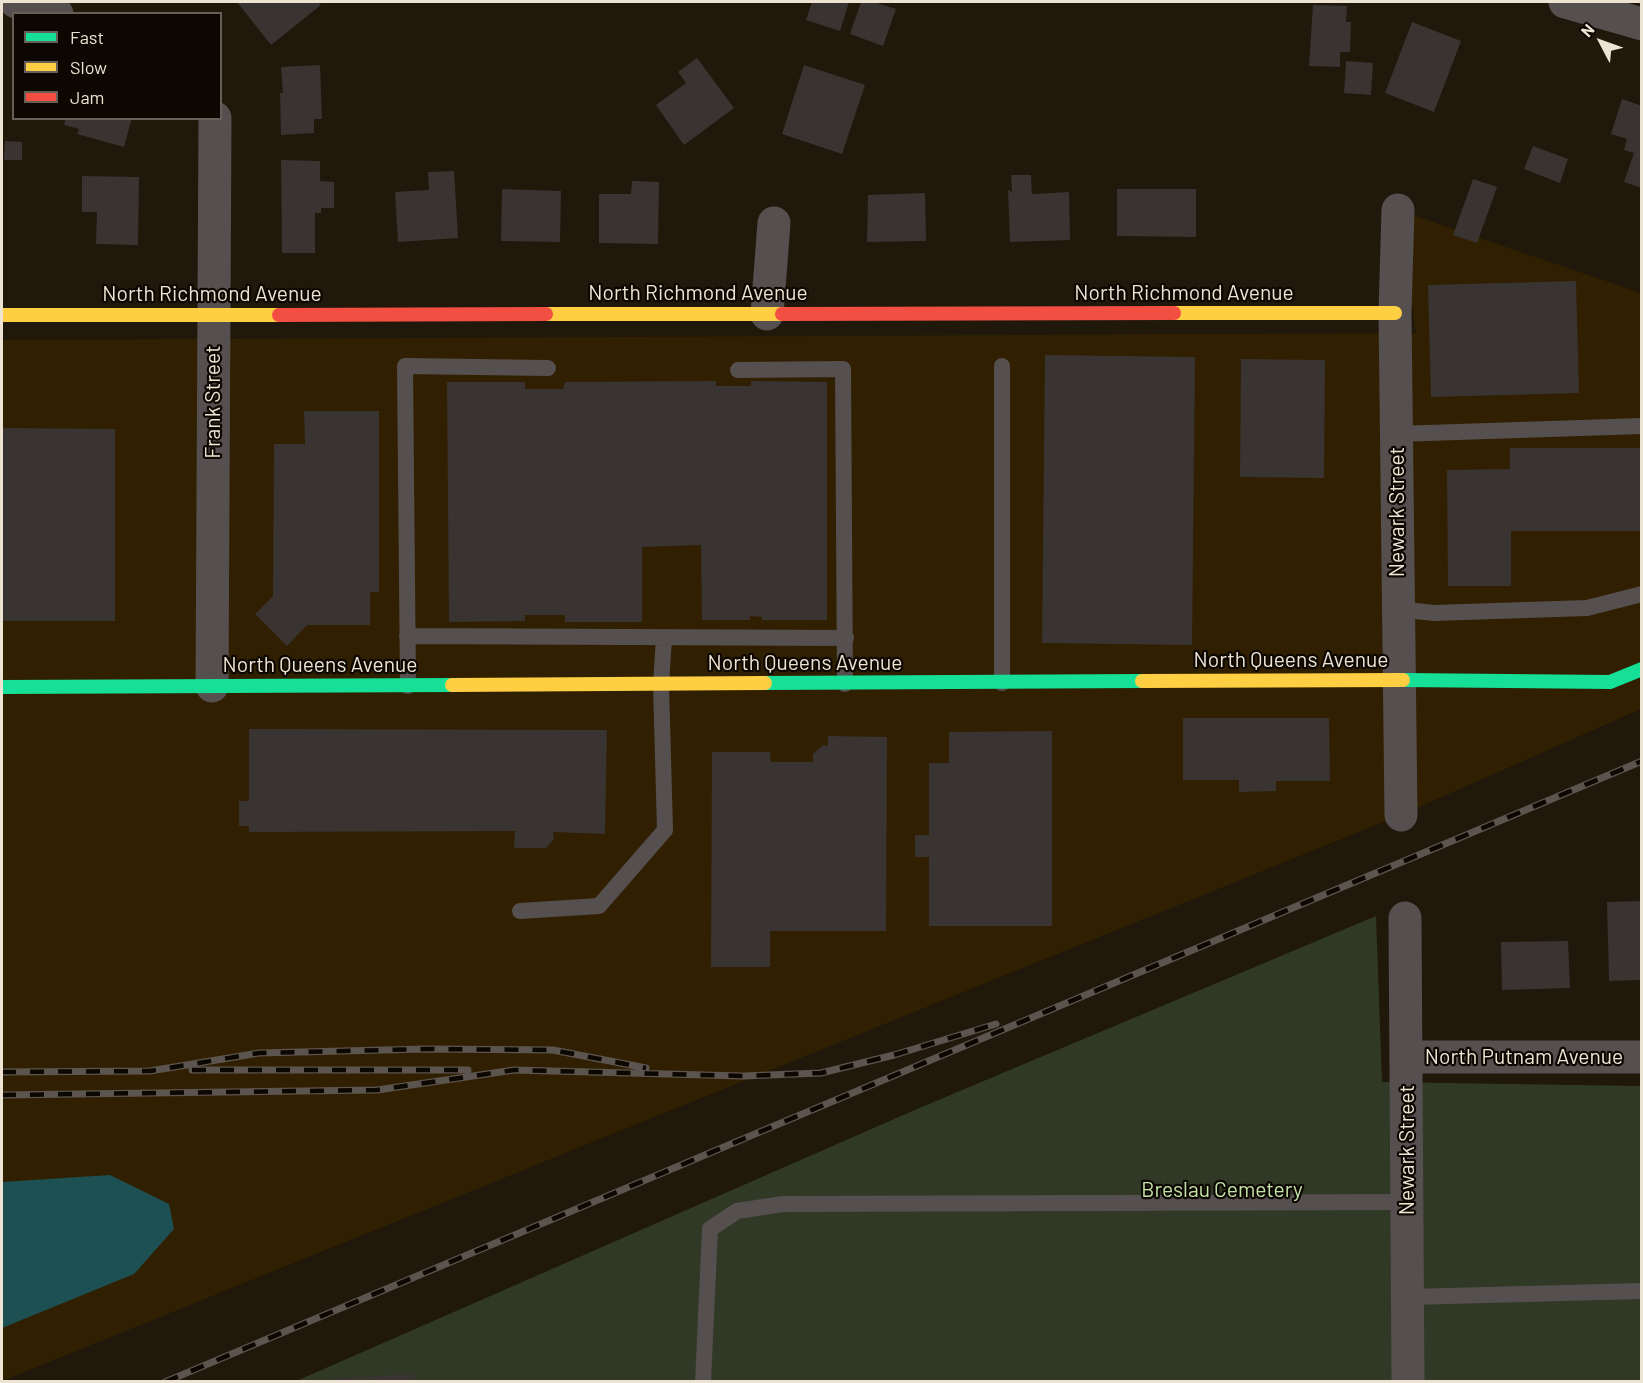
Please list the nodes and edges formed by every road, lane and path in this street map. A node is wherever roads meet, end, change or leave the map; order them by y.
1 (16, 2) edge
2 (1565, 2) edge
3 (50, 12) edge
4 (1641, 24) edge
5 (215, 120) edge
6 (1398, 210) dead end
7 (774, 223) dead end
8 (1395, 313) junction
9 (767, 314) junction
10 (2, 315) edge
11 (214, 315) junction
12 (1002, 366) dead end
13 (548, 368) dead end
14 (738, 370) dead end
15 (1641, 426) edge
16 (1396, 434) junction
17 (1641, 594) edge
18 (1398, 609) junction
19 (407, 636) junction
20 (664, 638) junction
21 (846, 638) junction
22 (1641, 669) edge
23 (1398, 680) junction
24 (1002, 683) junction
25 (845, 684) junction
26 (661, 685) junction
27 (408, 686) junction
28 (2, 687) edge
29 (212, 687) junction
30 (1401, 815) dead end
31 (520, 911) dead end
32 (1404, 918) dead end
33 (1407, 1057) junction
34 (1641, 1057) edge
35 (1408, 1203) junction
36 (1641, 1291) edge
37 (1408, 1297) junction
38 (703, 1382) edge
39 (1408, 1382) edge

1 - 3 street
2 - 4 street
5 - 11 street, Frank Street
6 - 8 street, Newark Street
7 - 9 street
8 - 9 street, North Richmond Avenue
8 - 16 street, Newark Street
9 - 11 street, North Richmond Avenue
10 - 11 street, North Richmond Avenue
11 - 29 street, Frank Street
12 - 24 lane
13 - 19 lane
14 - 21 lane
15 - 16 lane
16 - 18 street, Newark Street
17 - 18 lane
18 - 23 street, Newark Street
19 - 20 lane
19 - 27 lane
20 - 21 lane
20 - 26 lane
21 - 25 lane
22 - 23 street, North Queens Avenue
23 - 24 street, North Queens Avenue
23 - 30 street, Newark Street
24 - 25 street, North Queens Avenue
25 - 26 street, North Queens Avenue
26 - 27 street, North Queens Avenue
26 - 31 lane
27 - 29 street, North Queens Avenue
28 - 29 street, North Queens Avenue
32 - 33 street, Newark Street
33 - 34 street, North Putnam Avenue
33 - 35 street, Newark Street
35 - 37 street, Newark Street
35 - 38 lane
36 - 37 lane
37 - 39 street, Newark Street

